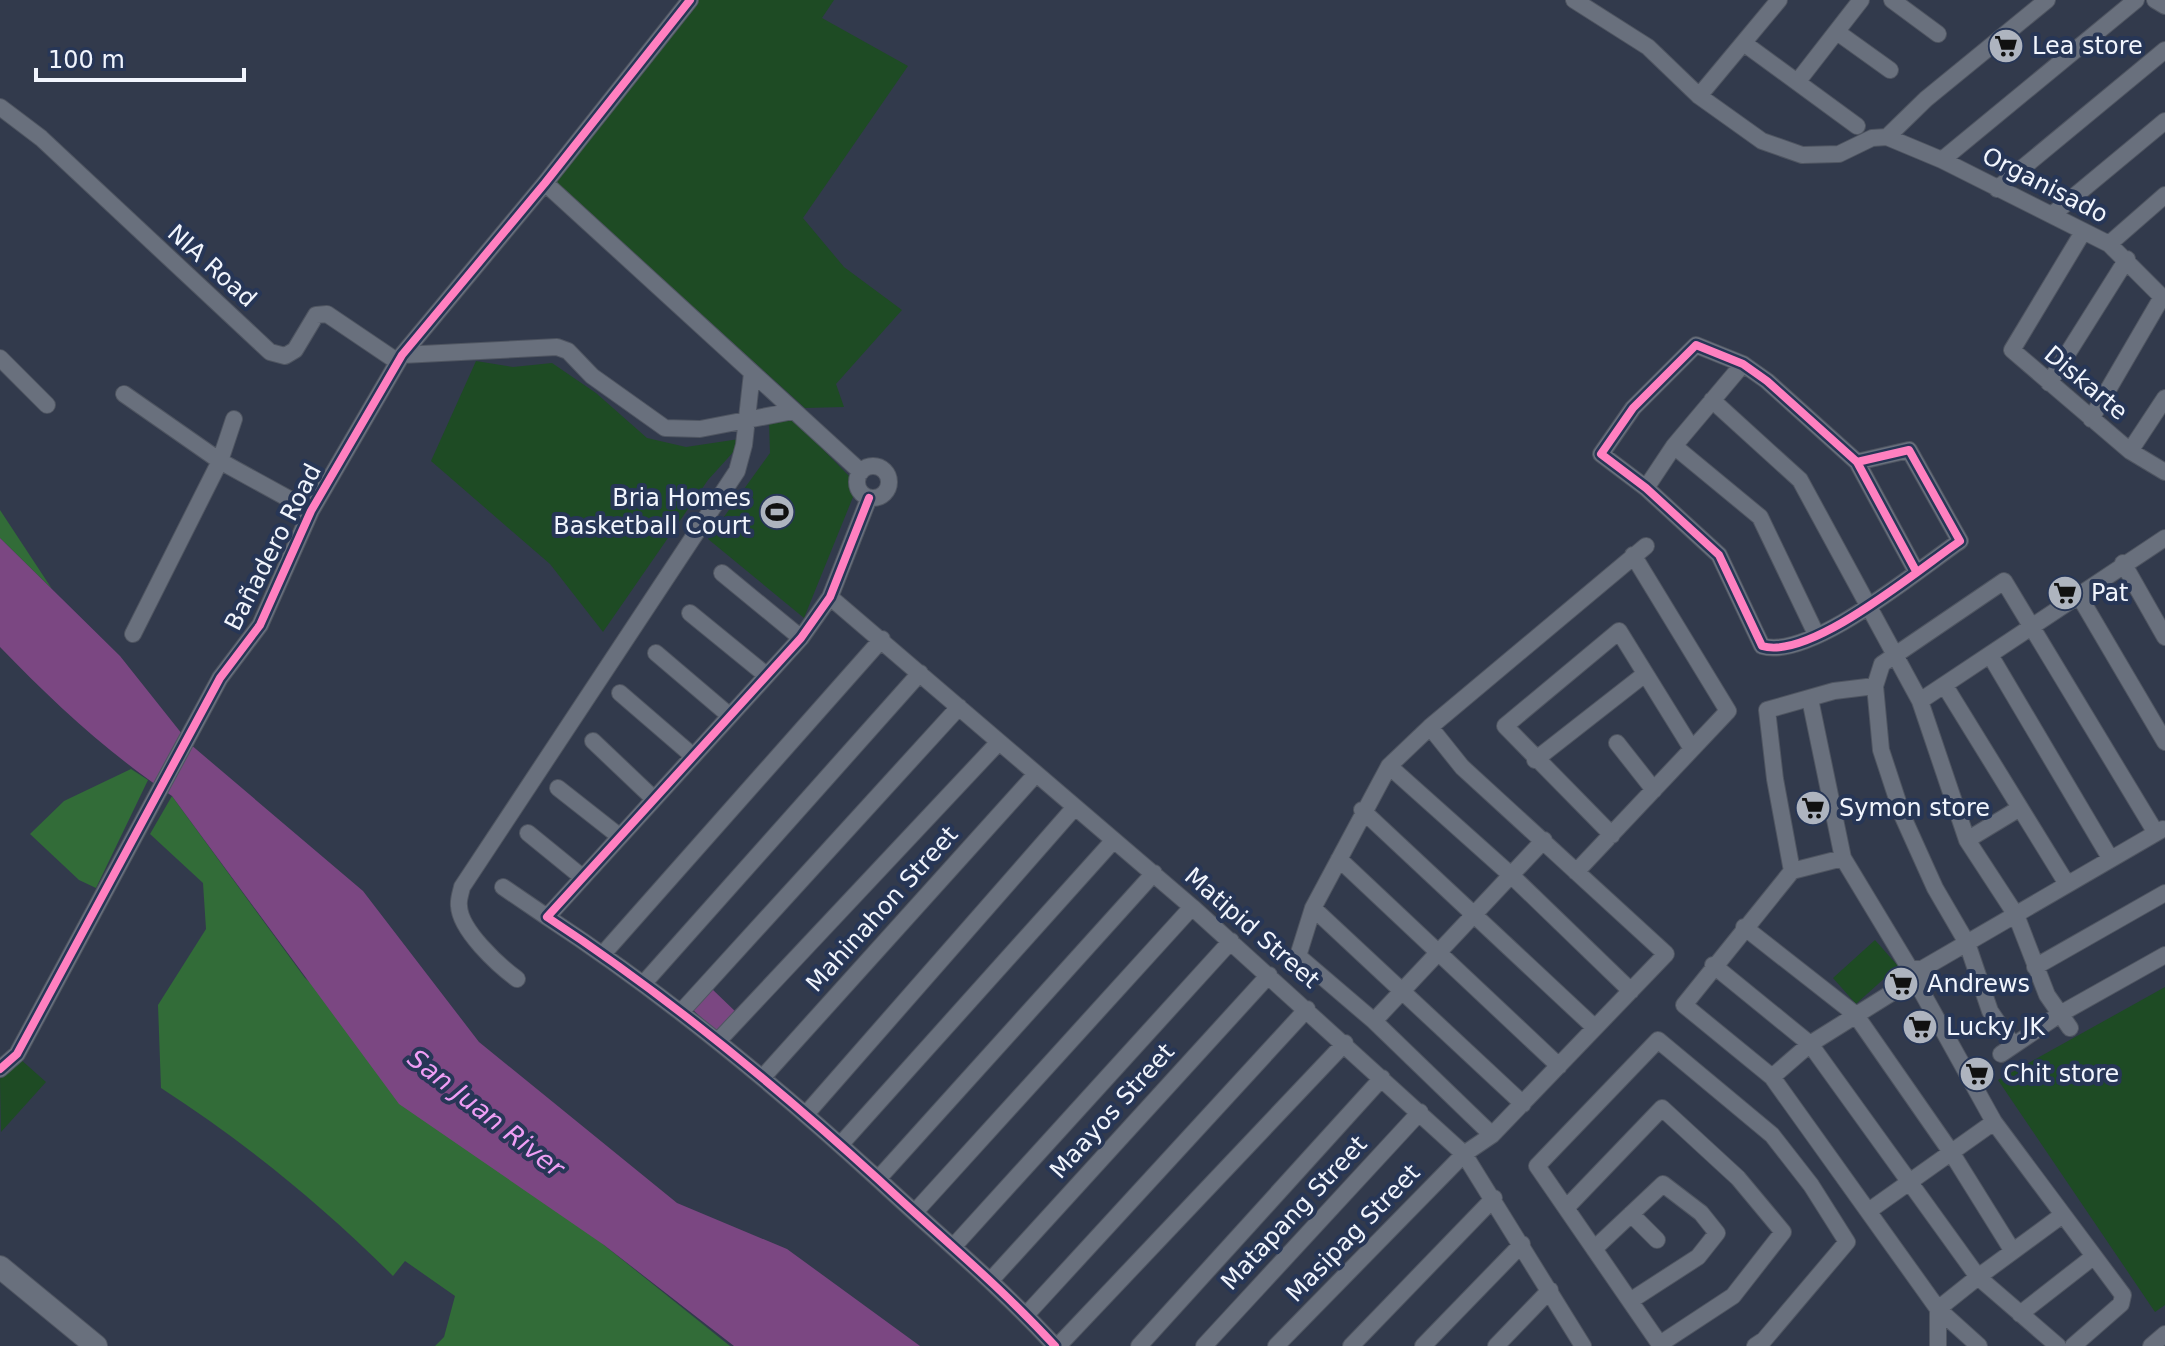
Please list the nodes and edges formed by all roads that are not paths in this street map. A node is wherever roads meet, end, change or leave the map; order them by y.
1 (690, 0) edge
2 (1574, 0) edge
3 (1779, 0) edge
4 (1861, 0) edge
5 (1892, 0) edge
6 (2047, 0) edge
7 (2136, 0) edge
8 (2155, 0) edge
9 (2165, 6) edge
10 (1837, 32) junction
11 (1938, 34) dead end
12 (1745, 44) junction
13 (2165, 50) edge
14 (1890, 70) dead end
15 (1798, 81) junction
16 (1699, 96) junction
17 (0, 107) edge
18 (2165, 121) edge
19 (1857, 126) dead end
20 (1887, 137) junction
21 (1942, 160) junction
22 (545, 183) junction
23 (1997, 189) junction
24 (2165, 195) edge
25 (2053, 214) junction
26 (2083, 232) junction
27 (2109, 244) junction
28 (2127, 259) junction
29 (2163, 299) edge
30 (0, 358) edge
31 (400, 358) junction
32 (1743, 364) junction
33 (752, 373) junction
34 (2049, 383) junction
35 (124, 394) dead end
36 (2165, 398) edge
37 (1712, 400) junction
38 (47, 405) dead end
39 (793, 411) junction
40 (234, 419) dead end
41 (746, 419) junction
42 (2091, 419) junction
43 (1674, 446) junction
44 (2130, 451) junction
45 (220, 461) junction
46 (1857, 462) junction
47 (861, 472) junction
48 (2165, 472) edge
49 (1646, 488) junction
50 (869, 498) junction
51 (311, 511) junction
52 (2165, 538) edge
53 (2123, 563) junction
54 (1916, 571) junction
55 (722, 573) dead end
56 (2078, 594) junction
57 (830, 597) junction
58 (1867, 608) junction
59 (690, 613) dead end
60 (2033, 625) junction
61 (133, 634) dead end
62 (1816, 634) junction
63 (2165, 637) edge
64 (801, 638) junction
65 (882, 639) junction
66 (656, 653) dead end
67 (1893, 653) junction
68 (1990, 655) junction
69 (920, 673) junction
70 (1645, 674) junction
71 (766, 675) junction
72 (1875, 686) junction
73 (1945, 686) junction
74 (620, 693) dead end
75 (1810, 699) junction
76 (1920, 701) junction
77 (959, 707) junction
78 (730, 716) junction
79 (1430, 727) junction
80 (593, 741) dead end
81 (2165, 742) edge
82 (998, 743) junction
83 (1617, 743) dead end
84 (1692, 749) junction
85 (693, 756) junction
86 (1535, 760) junction
87 (1389, 766) junction
88 (1036, 774) junction
89 (558, 788) dead end
90 (1654, 790) junction
91 (654, 799) junction
92 (1075, 807) junction
93 (2020, 808) junction
94 (1362, 810) junction
95 (2160, 831) edge
96 (528, 833) dead end
97 (1612, 835) junction
98 (619, 836) junction
99 (1544, 840) junction
100 (1967, 840) junction
101 (1113, 841) junction
102 (1843, 858) junction
103 (2110, 858) junction
104 (1339, 859) junction
105 (1792, 871) junction
106 (1576, 872) junction
107 (1154, 873) junction
108 (1512, 876) junction
109 (582, 877) junction
110 (2067, 884) junction
111 (503, 887) dead end
112 (2165, 893) edge
113 (1192, 907) junction
114 (1313, 908) junction
115 (1474, 915) junction
116 (2016, 915) junction
117 (547, 917) junction
118 (1744, 927) junction
119 (1231, 941) junction
120 (1967, 943) junction
121 (1439, 951) junction
122 (603, 954) junction
123 (2165, 955) edge
124 (1713, 965) junction
125 (2035, 967) junction
126 (1269, 975) junction
127 (1915, 976) junction
128 (517, 979) dead end
129 (644, 983) junction
130 (1631, 991) junction
131 (1403, 992) junction
132 (1307, 1009) junction
133 (681, 1012) junction
134 (1855, 1014) junction
135 (2060, 1014) junction
136 (1374, 1021) junction
137 (1593, 1026) junction
138 (2070, 1028) dead end
139 (719, 1040) junction
140 (1345, 1043) junction
141 (1810, 1044) junction
142 (1559, 1066) junction
143 (0, 1069) edge
144 (763, 1077) junction
145 (1772, 1077) junction
146 (1382, 1078) junction
147 (1523, 1104) junction
148 (1420, 1112) junction
149 (807, 1113) junction
150 (1994, 1122) junction
151 (1492, 1135) junction
152 (841, 1144) junction
153 (1951, 1152) junction
154 (1464, 1154) junction
155 (878, 1179) junction
156 (1912, 1184) junction
157 (1494, 1198) junction
158 (1566, 1208) junction
159 (1870, 1210) junction
160 (915, 1212) junction
161 (1631, 1214) junction
162 (2061, 1216) junction
163 (1657, 1240) dead end
164 (1522, 1244) junction
165 (953, 1247) junction
166 (1594, 1249) junction
167 (2012, 1250) junction
168 (2093, 1257) junction
169 (0, 1267) edge
170 (1978, 1277) junction
171 (991, 1280) junction
172 (1550, 1290) junction
173 (1630, 1301) junction
174 (1938, 1309) junction
175 (2020, 1314) junction
176 (1026, 1315) junction
177 (2165, 1334) edge
178 (1575, 1342) edge
179 (1661, 1345) edge
180 (96, 1346) edge
181 (1056, 1346) edge
182 (1139, 1346) edge
183 (1204, 1346) edge
184 (1276, 1346) edge
185 (1351, 1346) edge
186 (1423, 1346) edge
187 (1496, 1346) edge
188 (1755, 1346) edge
189 (1938, 1346) edge
190 (1979, 1346) edge
191 (2058, 1346) edge
192 (2073, 1346) edge
193 (2151, 1346) edge

1 - 22 street, Bañadero Road
2 - 16 street
3 - 12 street
4 - 10 street
5 - 11 street
6 - 20 street
7 - 21 street
8 - 9 street
10 - 14 street
10 - 15 street
12 - 15 street
12 - 16 street
13 - 23 street
15 - 19 street
16 - 20 street
17 - 31 street, NIA Road
18 - 25 street
20 - 21 street, Organisado
21 - 23 street, Organisado
22 - 31 street, Bañadero Road
22 - 33 street
23 - 25 street, Organisado
24 - 27 street
25 - 26 street, Organisado
26 - 27 street, Organisado
26 - 34 street, Diskarte
27 - 28 street, Organisado
28 - 29 street, Organisado
28 - 34 street
29 - 42 street
30 - 38 street
31 - 41 street
31 - 51 street, Bañadero Road
32 - 37 street
32 - 46 street
32 - 49 street
33 - 39 street
33 - 41 street
34 - 42 street, Diskarte
35 - 45 street
36 - 44 street
37 - 43 street
37 - 58 street
39 - 41 street
39 - 47 street
40 - 45 street
41 - 128 street
42 - 44 street, Diskarte
43 - 49 street
43 - 62 street
44 - 48 street, Diskarte
45 - 51 street
45 - 61 street
46 - 54 street
46 - 54 street
47 - 50 street
47 - 50 street
49 - 62 street
50 - 57 street
51 - 143 street, Bañadero Road
52 - 53 street
53 - 56 street
53 - 63 street
54 - 58 street
55 - 64 street
56 - 60 street
56 - 81 street
57 - 64 street
57 - 65 street, Matipid Street
58 - 62 street
58 - 67 street
59 - 71 street
60 - 67 street
60 - 68 street
60 - 95 street
64 - 71 street
65 - 69 street, Matipid Street
65 - 122 street
66 - 78 street
67 - 72 street
67 - 76 street
68 - 73 street
68 - 103 street
69 - 77 street, Matipid Street
69 - 129 street
70 - 84 street
70 - 86 street
70 - 86 street
71 - 78 street
72 - 75 street
72 - 120 street
73 - 76 street
73 - 93 street
74 - 85 street
75 - 102 street
75 - 105 street
76 - 100 street
77 - 82 street, Matipid Street
77 - 133 street
78 - 85 street
79 - 84 street
79 - 87 street
79 - 99 street
80 - 91 street
82 - 88 street, Matipid Street
82 - 139 street
83 - 90 street
84 - 90 street
85 - 91 street
86 - 97 street
87 - 94 street
87 - 108 street
88 - 92 street, Matipid Street
88 - 144 street, Mahinahon Street
89 - 98 street
90 - 97 street
91 - 98 street
92 - 101 street, Matipid Street
92 - 149 street
93 - 100 street
93 - 110 street
94 - 104 street
94 - 115 street
95 - 103 street
96 - 109 street
97 - 106 street
98 - 109 street
99 - 106 street
99 - 108 street
100 - 116 street
101 - 107 street, Matipid Street
101 - 152 street
102 - 105 street
102 - 127 street
103 - 110 street
104 - 114 street
104 - 121 street
105 - 118 street
106 - 130 street, Masipag Street
107 - 113 street, Matipid Street
107 - 155 street
108 - 115 street
108 - 130 street
109 - 117 street
110 - 116 street
111 - 117 street
112 - 125 street
113 - 119 street, Matipid Street
113 - 160 street
114 - 131 street
114 - 136 street
115 - 121 street
115 - 137 street
116 - 120 street
116 - 125 street
117 - 122 street
118 - 124 street
118 - 134 street
119 - 126 street, Matipid Street
119 - 165 street
120 - 127 street
120 - 135 street
121 - 131 street
121 - 142 street
122 - 129 street
123 - 135 street
124 - 141 street
124 - 145 street
125 - 135 street
126 - 132 street, Matipid Street
126 - 171 street, Maayos Street
127 - 134 street
127 - 150 street
129 - 133 street
130 - 137 street, Masipag Street
131 - 136 street
131 - 147 street
132 - 140 street, Matipid Street
132 - 176 street
133 - 139 street
134 - 141 street
134 - 153 street
135 - 138 street
136 - 151 street
137 - 142 street, Masipag Street
139 - 144 street
140 - 146 street, Matipid Street
140 - 181 street
141 - 145 street
141 - 156 street
142 - 147 street, Masipag Street
144 - 149 street
145 - 159 street
146 - 148 street, Matipid Street
146 - 182 street
147 - 151 street, Masipag Street
148 - 154 street, Matipid Street
148 - 183 street, Matapang Street
149 - 152 street
150 - 153 street
150 - 162 street
151 - 154 street, Masipag Street
152 - 155 street
153 - 156 street
153 - 167 street
154 - 157 street, Matipid Street
154 - 184 street, Masipag Street
155 - 160 street
156 - 159 street
156 - 170 street
157 - 164 street, Matipid Street
157 - 185 street
158 - 166 street
158 - 179 street
158 - 188 street
159 - 174 street
160 - 165 street
161 - 163 street
161 - 166 street
161 - 173 street
162 - 167 street
162 - 168 street
164 - 172 street, Matipid Street
164 - 186 street
165 - 171 street
166 - 173 street
167 - 170 street
168 - 175 street
168 - 192 street
169 - 180 main road
170 - 174 street
170 - 175 street
171 - 176 street
172 - 178 street, Matipid Street
172 - 187 street
173 - 179 street
174 - 189 street
174 - 190 street
175 - 191 street
176 - 181 street
177 - 193 street

